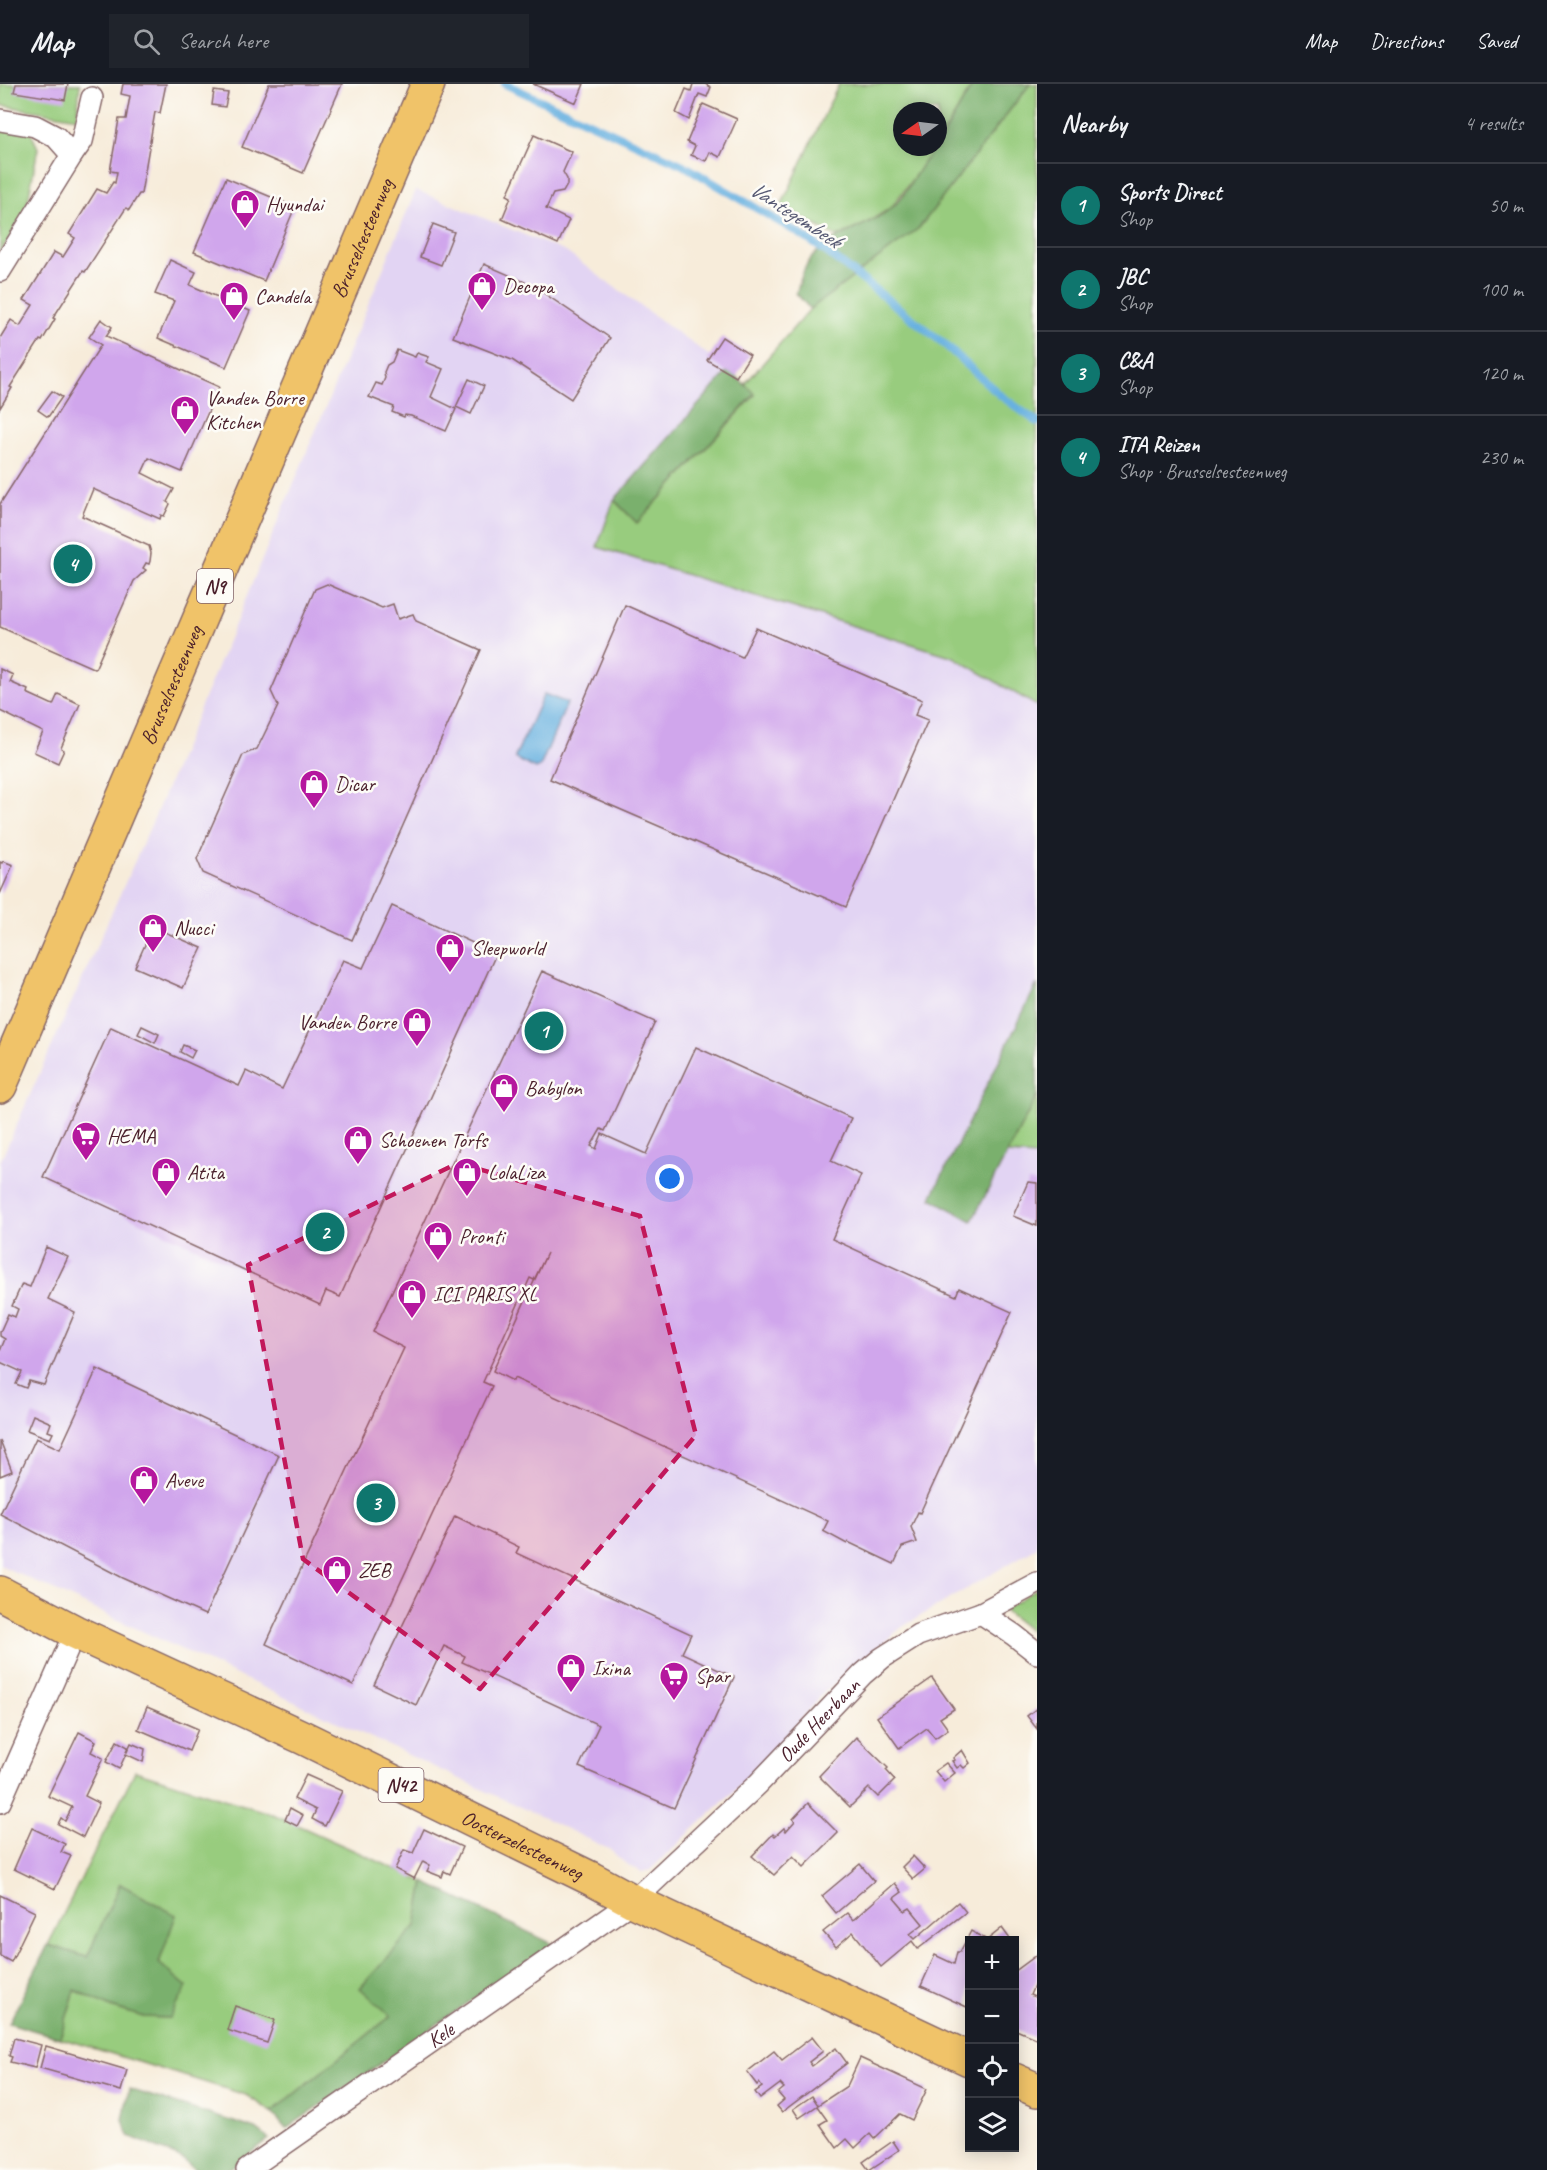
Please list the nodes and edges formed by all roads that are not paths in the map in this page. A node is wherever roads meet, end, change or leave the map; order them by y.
1 (428, 84) edge
2 (92, 98) dead end
3 (0, 120) edge
4 (72, 155) junction
5 (0, 271) edge
6 (0, 1086) edge
7 (1037, 1582) edge
8 (0, 1593) edge
9 (981, 1613) junction
10 (75, 1632) junction
11 (1037, 1653) edge
12 (0, 1802) edge
13 (633, 1901) junction
14 (965, 2057) edge
15 (1019, 2082) edge
16 (1037, 2090) edge
17 (247, 2170) edge

1 - 6 main road, Brusselsesteenweg / N9
2 - 4 street
3 - 4 street
4 - 5 street
7 - 9 street, Oude Heerbaan
8 - 10 main road, Oosterzelesteenweg / N42
9 - 11 street
9 - 13 street, Oude Heerbaan
10 - 12 street
10 - 13 main road, Oosterzelesteenweg / N42
13 - 14 main road, Oosterzelesteenweg / N42
13 - 17 street, Kele
15 - 16 main road

